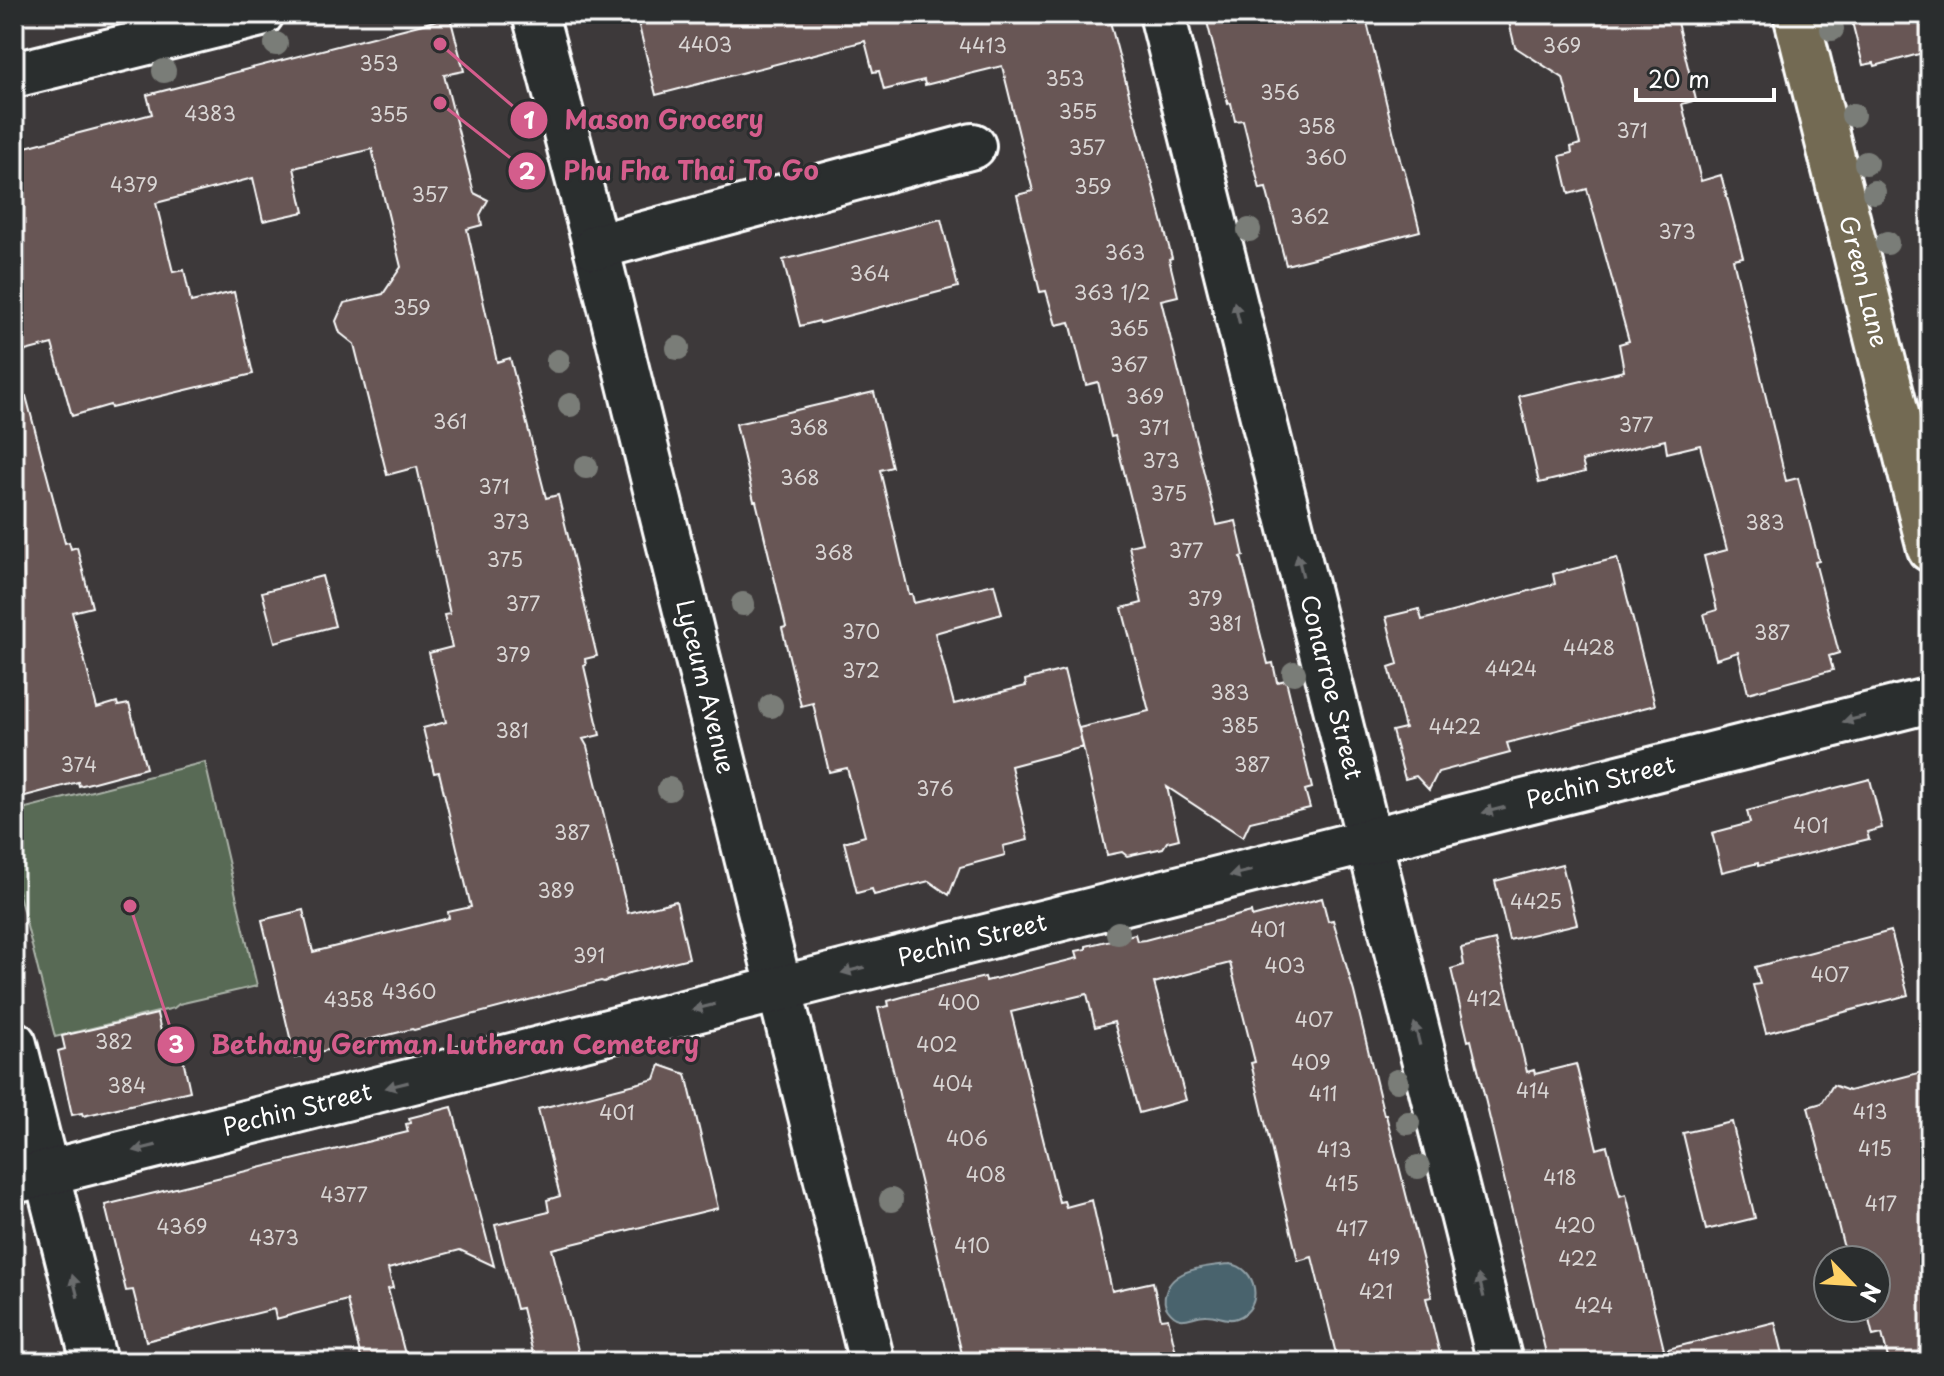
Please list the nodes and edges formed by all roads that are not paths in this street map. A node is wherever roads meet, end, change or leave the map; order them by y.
1 (261, 14) edge
2 (535, 14) edge
3 (1162, 14) edge
4 (1796, 14) edge
5 (14, 75) edge
6 (973, 146) dead end
7 (596, 247) junction
8 (1930, 549) edge
9 (1930, 700) edge
10 (1369, 842) junction
11 (779, 988) junction
12 (14, 1044) edge
13 (30, 1177) edge
14 (94, 1362) edge
15 (872, 1362) edge
16 (1500, 1362) edge

1 - 5 street
2 - 7 street, Lyceum Avenue
10 -> 3 street, Conarroe Street
4 - 8 main road, Green Lane
6 - 7 street
7 - 11 street, Lyceum Avenue
9 -> 10 street, Pechin Street
10 -> 11 street, Pechin Street
16 -> 10 street, Conarroe Street
11 -> 13 street, Pechin Street
11 - 15 street, Lyceum Avenue
12 - 13 street
14 -> 13 street

